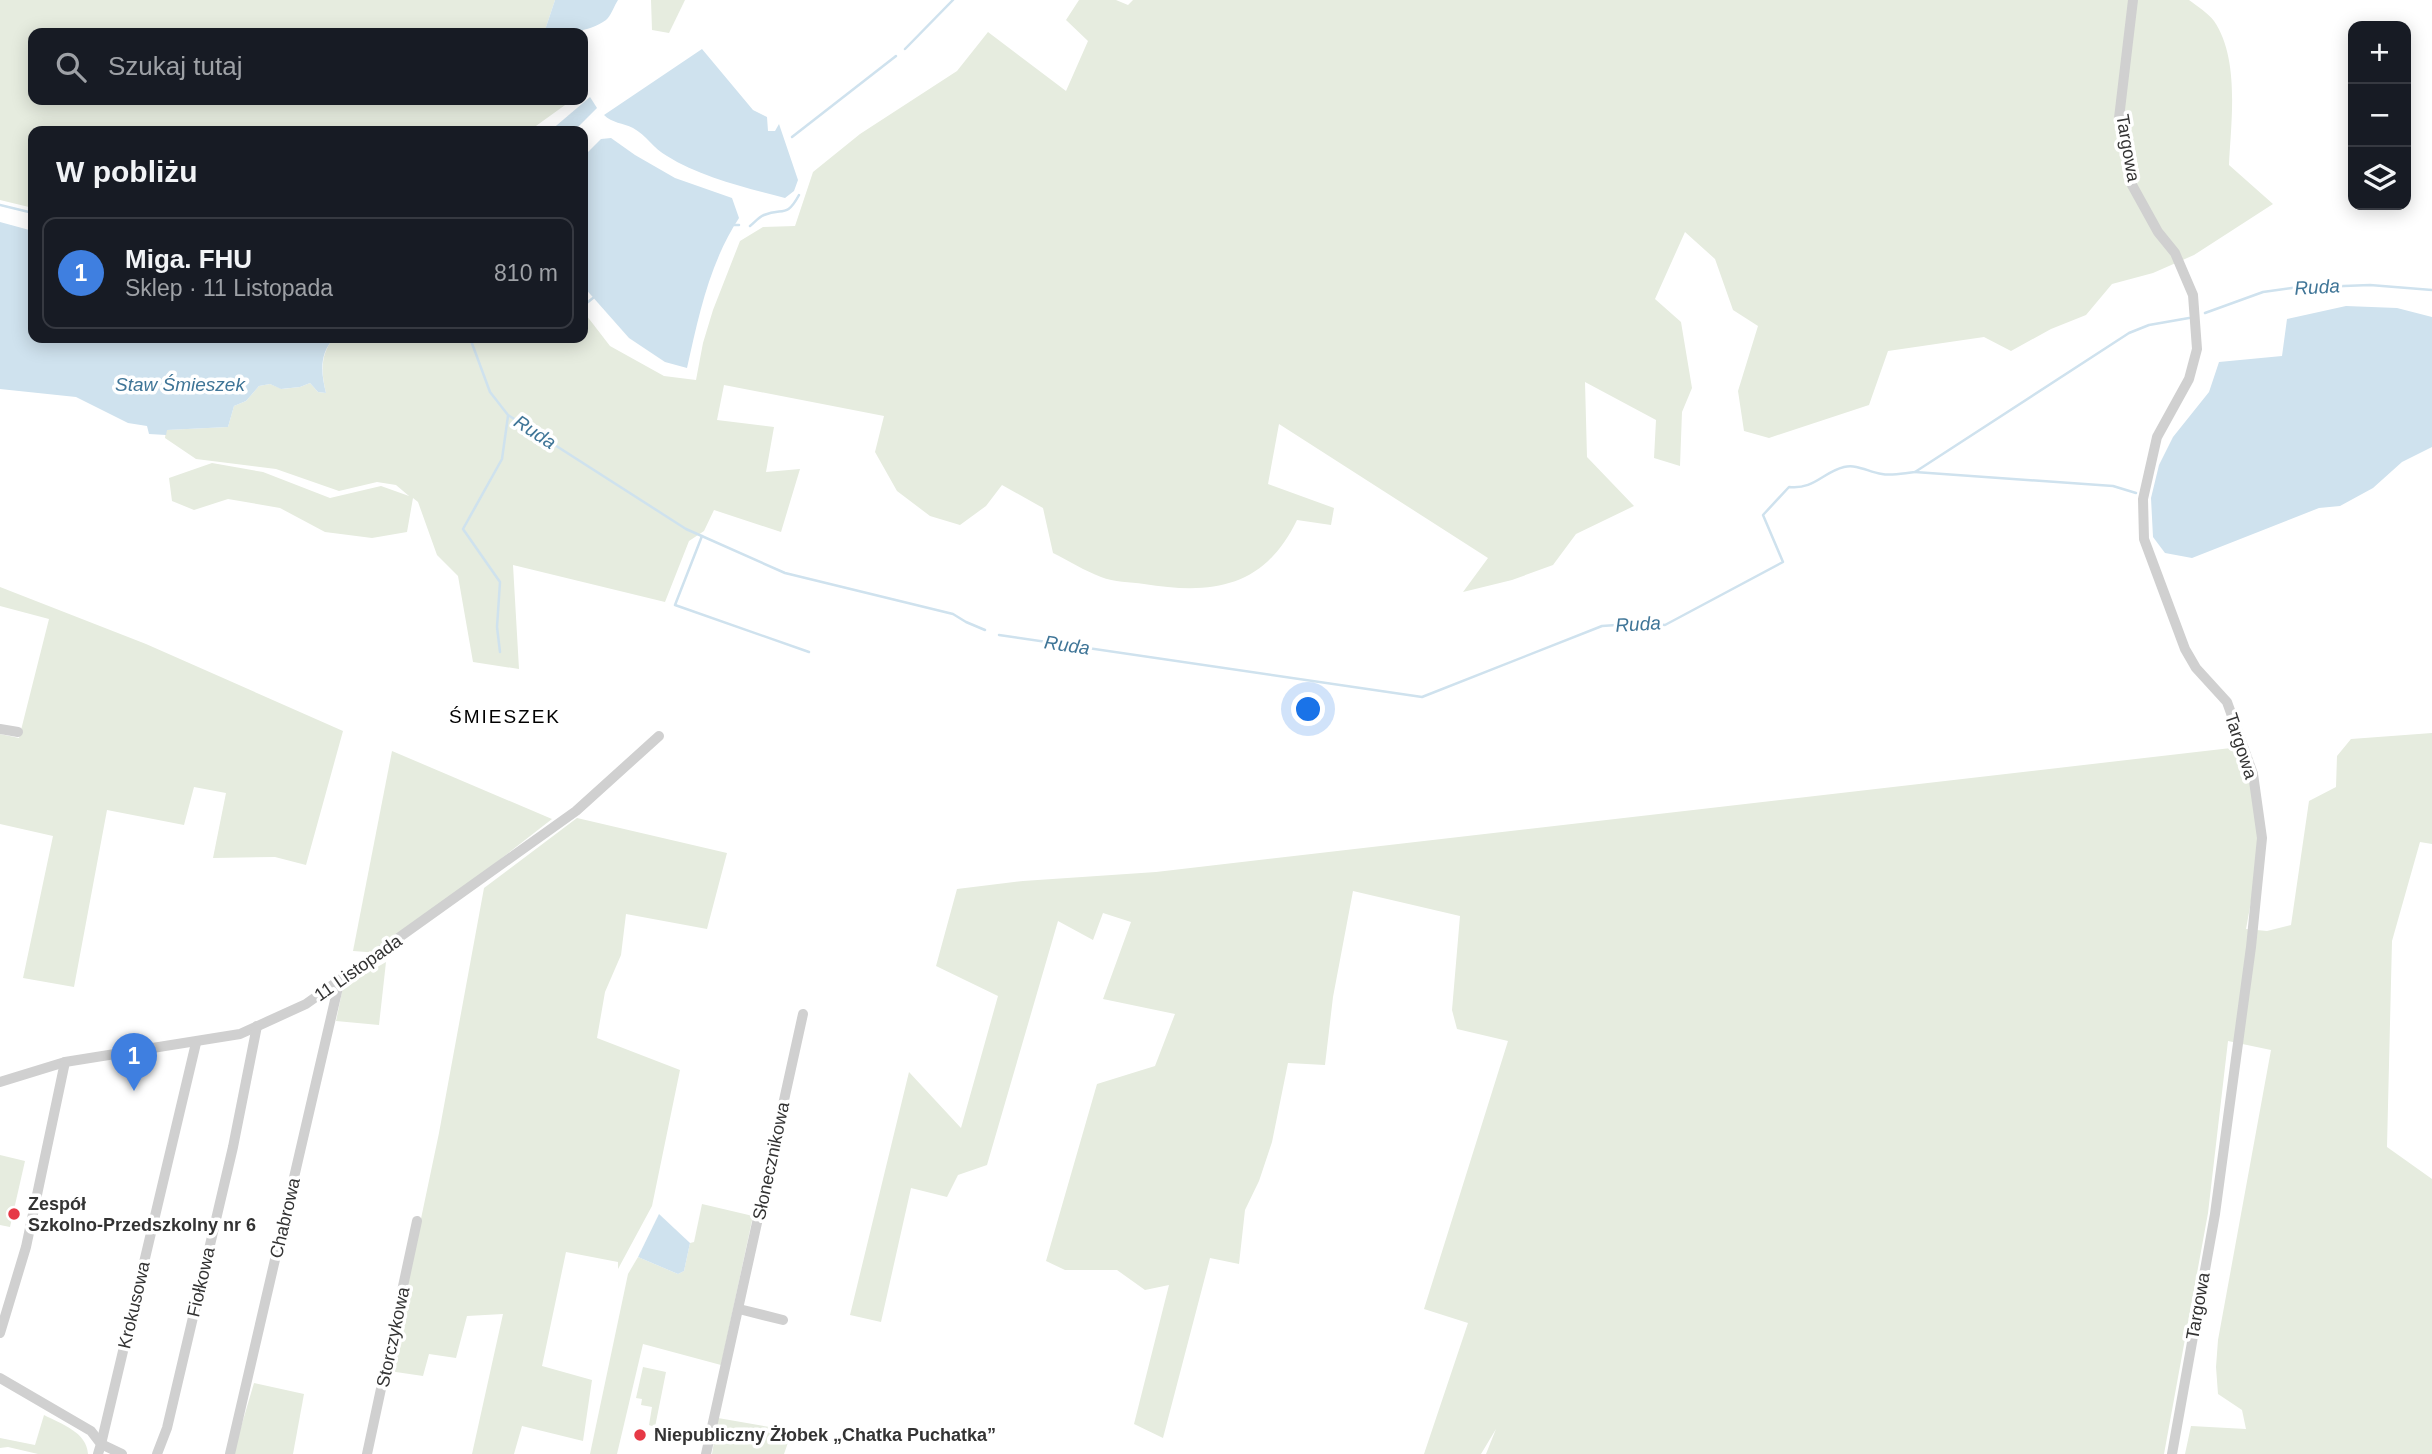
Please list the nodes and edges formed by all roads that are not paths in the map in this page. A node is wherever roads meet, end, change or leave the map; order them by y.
1 (2133, 0) edge
2 (0, 729) edge
3 (18, 732) dead end
4 (659, 736) dead end
5 (339, 983) junction
6 (803, 1014) dead end
7 (257, 1026) junction
8 (195, 1043) junction
9 (65, 1062) junction
10 (0, 1082) edge
11 (417, 1221) dead end
12 (739, 1309) junction
13 (783, 1320) dead end
14 (0, 1333) edge
15 (0, 1378) edge
16 (100, 1449) edge
17 (122, 1454) edge
18 (157, 1454) edge
19 (230, 1454) edge
20 (367, 1454) edge
21 (706, 1454) edge
22 (2172, 1454) edge

1 - 22 street, Targowa
2 - 3 street
4 - 5 street, 11 Listopada
5 - 7 street, 11 Listopada
5 - 19 street, Chabrowa
6 - 12 street, Słonecznikowa
7 - 8 street, 11 Listopada
7 - 18 street, Fiołkowa
8 - 9 street, 11 Listopada
8 - 16 street, Krokusowa
9 - 10 street, 11 Listopada
9 - 14 street
11 - 20 street, Storczykowa
12 - 13 street
12 - 21 street, Słonecznikowa
15 - 16 street
16 - 17 street

